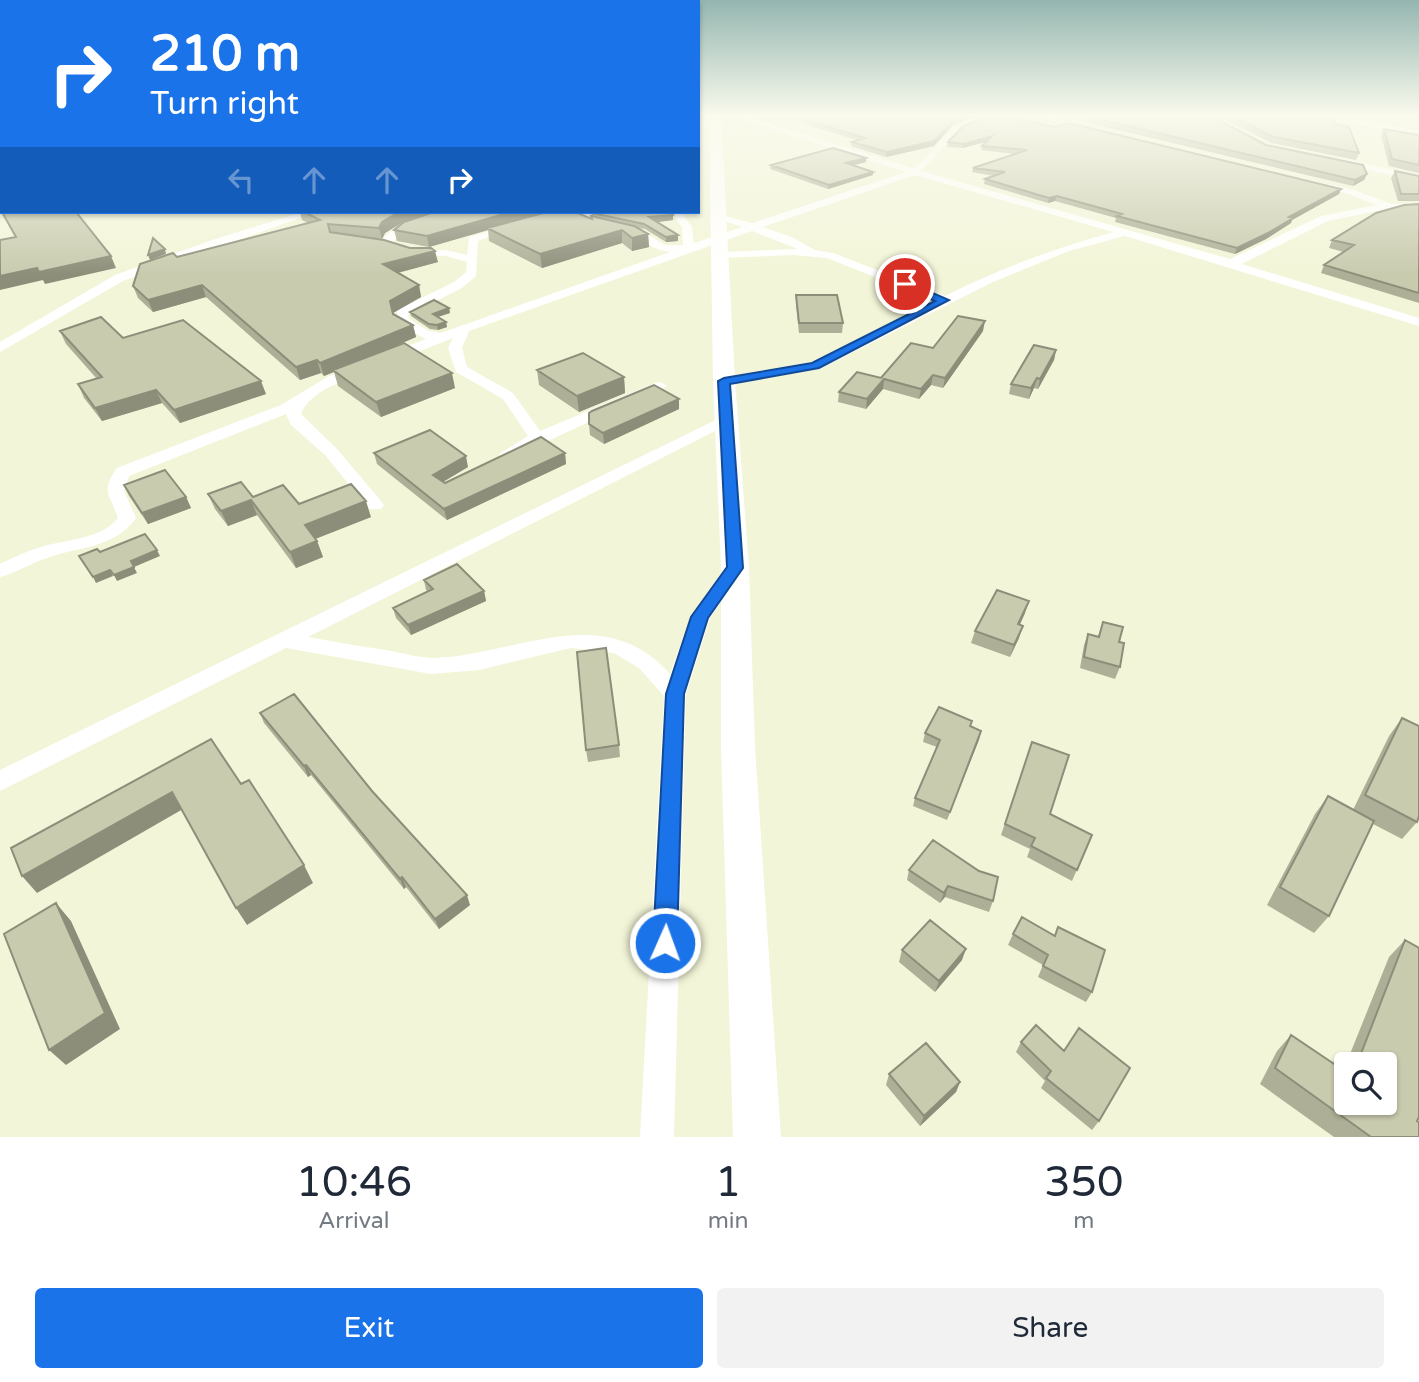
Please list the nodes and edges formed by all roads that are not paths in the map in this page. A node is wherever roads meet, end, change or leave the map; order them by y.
1 (716, 169) edge
2 (905, 169) edge
3 (919, 169) edge
4 (1376, 169) edge
5 (916, 172) junction
6 (1419, 178) edge
7 (1300, 179) edge
8 (1419, 206) edge
9 (1390, 207) junction
10 (306, 214) edge
11 (446, 214) edge
12 (561, 214) joint
13 (678, 214) edge
14 (753, 228) junction
15 (1124, 232) junction
16 (718, 236) junction
17 (376, 244) edge
18 (389, 246) junction
19 (690, 249) junction
20 (812, 252) junction
21 (472, 260) junction
22 (1218, 261) junction
23 (944, 300) junction
24 (1419, 321) edge
25 (464, 328) junction
26 (440, 337) junction
27 (0, 348) edge
28 (724, 381) junction
29 (660, 386) edge
30 (299, 400) junction
31 (726, 420) junction
32 (537, 438) junction
33 (492, 462) edge
34 (375, 505) dead end
35 (735, 568) junction
36 (0, 571) edge
37 (282, 640) junction
38 (675, 694) junction
39 (0, 782) edge
40 (657, 1137) edge
41 (757, 1137) edge

1 - 16 main road
2 - 5 street
3 - 5 street
4 - 6 street
5 - 14 street
5 - 15 street
7 - 9 street
8 - 9 street
9 - 22 street
10 - 27 street
11 - 18 street
12 - 19 street
12 - 21 street
13 - 19 street
14 - 16 street
14 - 16 street
14 - 20 street
15 - 22 street
15 - 23 street
16 - 19 street
16 - 20 street
16 - 28 main road
17 - 18 street
18 - 21 street
19 - 25 street
20 - 23 street
21 - 26 street
22 - 24 street
23 - 28 street
25 - 26 street
25 - 32 street
26 - 30 street
28 - 31 main road
29 - 32 street
30 - 34 street
30 - 36 street
31 - 35 main road
31 - 37 street
32 - 33 street
35 - 38 street
35 - 41 main road
37 - 38 street
37 - 39 street
38 - 40 street

